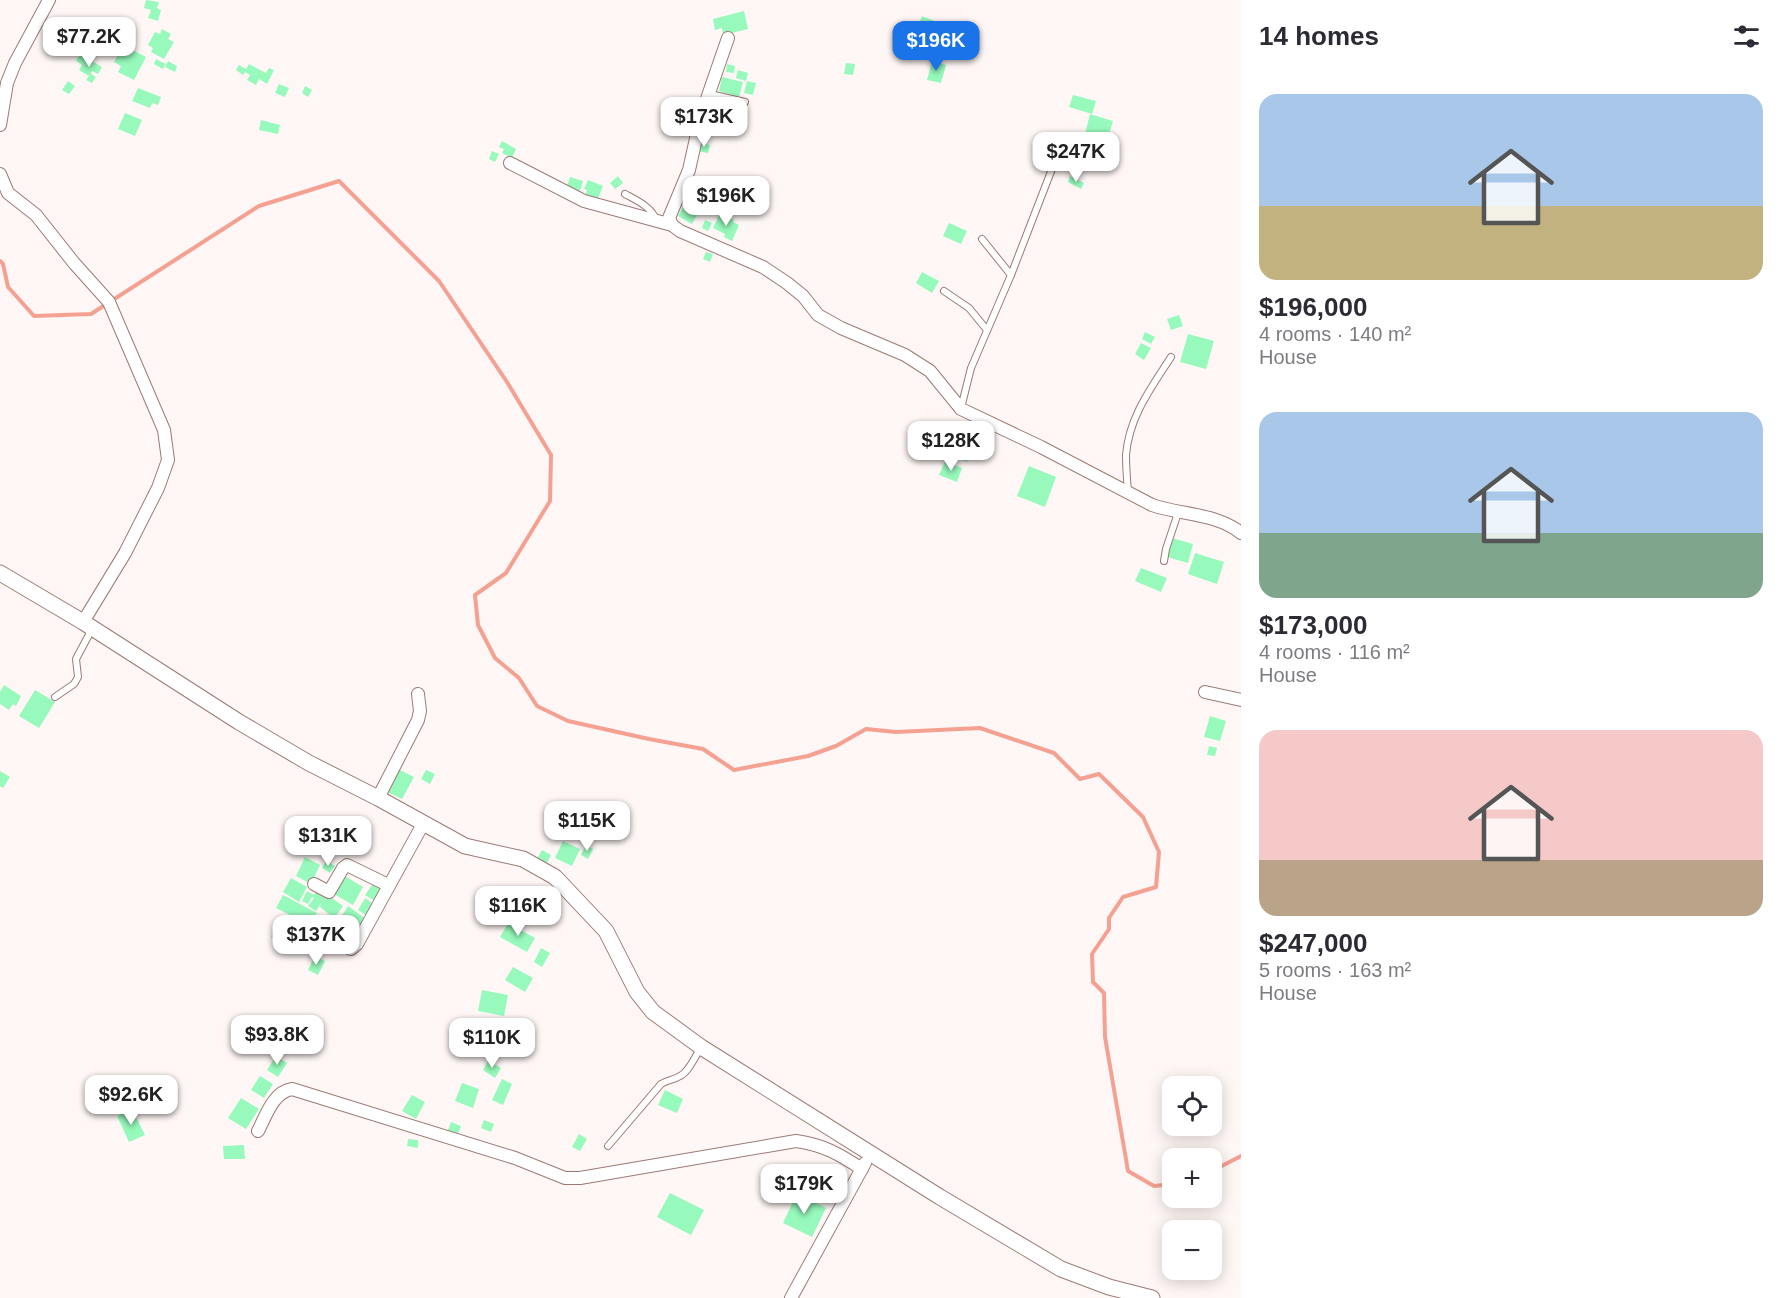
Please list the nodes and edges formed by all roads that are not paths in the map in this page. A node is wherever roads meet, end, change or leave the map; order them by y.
1 (49, 0) edge
2 (728, 38) dead end
3 (710, 94) junction
4 (745, 102) dead end
5 (0, 125) edge
6 (510, 163) dead end
7 (1052, 169) dead end
8 (0, 174) edge
9 (625, 194) dead end
10 (656, 221) junction
11 (672, 225) junction
12 (982, 239) dead end
13 (1011, 275) junction
14 (944, 291) dead end
15 (987, 330) junction
16 (1171, 357) dead end
17 (961, 409) junction
18 (1128, 493) junction
19 (1178, 513) junction
20 (1241, 533) edge
21 (1164, 561) dead end
22 (0, 573) edge
23 (87, 625) junction
24 (1205, 692) dead end
25 (418, 694) dead end
26 (56, 697) dead end
27 (1241, 700) edge
28 (378, 798) junction
29 (423, 824) junction
30 (314, 884) dead end
31 (388, 885) junction
32 (328, 919) dead end
33 (309, 930) dead end
34 (360, 939) junction
35 (701, 1047) junction
36 (258, 1131) dead end
37 (608, 1146) dead end
38 (869, 1153) junction
39 (862, 1169) junction
40 (791, 1298) edge
41 (1152, 1298) edge

1 - 5 street
2 - 3 street
3 - 4 lane
3 - 11 street
6 - 10 street
7 - 13 lane
8 - 23 street
9 - 10 lane
10 - 11 street
11 - 17 street
12 - 13 lane
13 - 15 lane
14 - 15 lane
15 - 17 lane
16 - 18 lane
17 - 18 street
18 - 19 street
19 - 20 street
19 - 21 lane
22 - 23 street
23 - 26 lane
23 - 28 street
24 - 27 street
25 - 28 street
28 - 29 street
29 - 31 street
29 - 35 street
30 - 31 street
31 - 34 street
32 - 34 lane
33 - 34 street
35 - 37 lane
35 - 38 street
36 - 39 street
38 - 39 street
38 - 41 street
39 - 40 street

